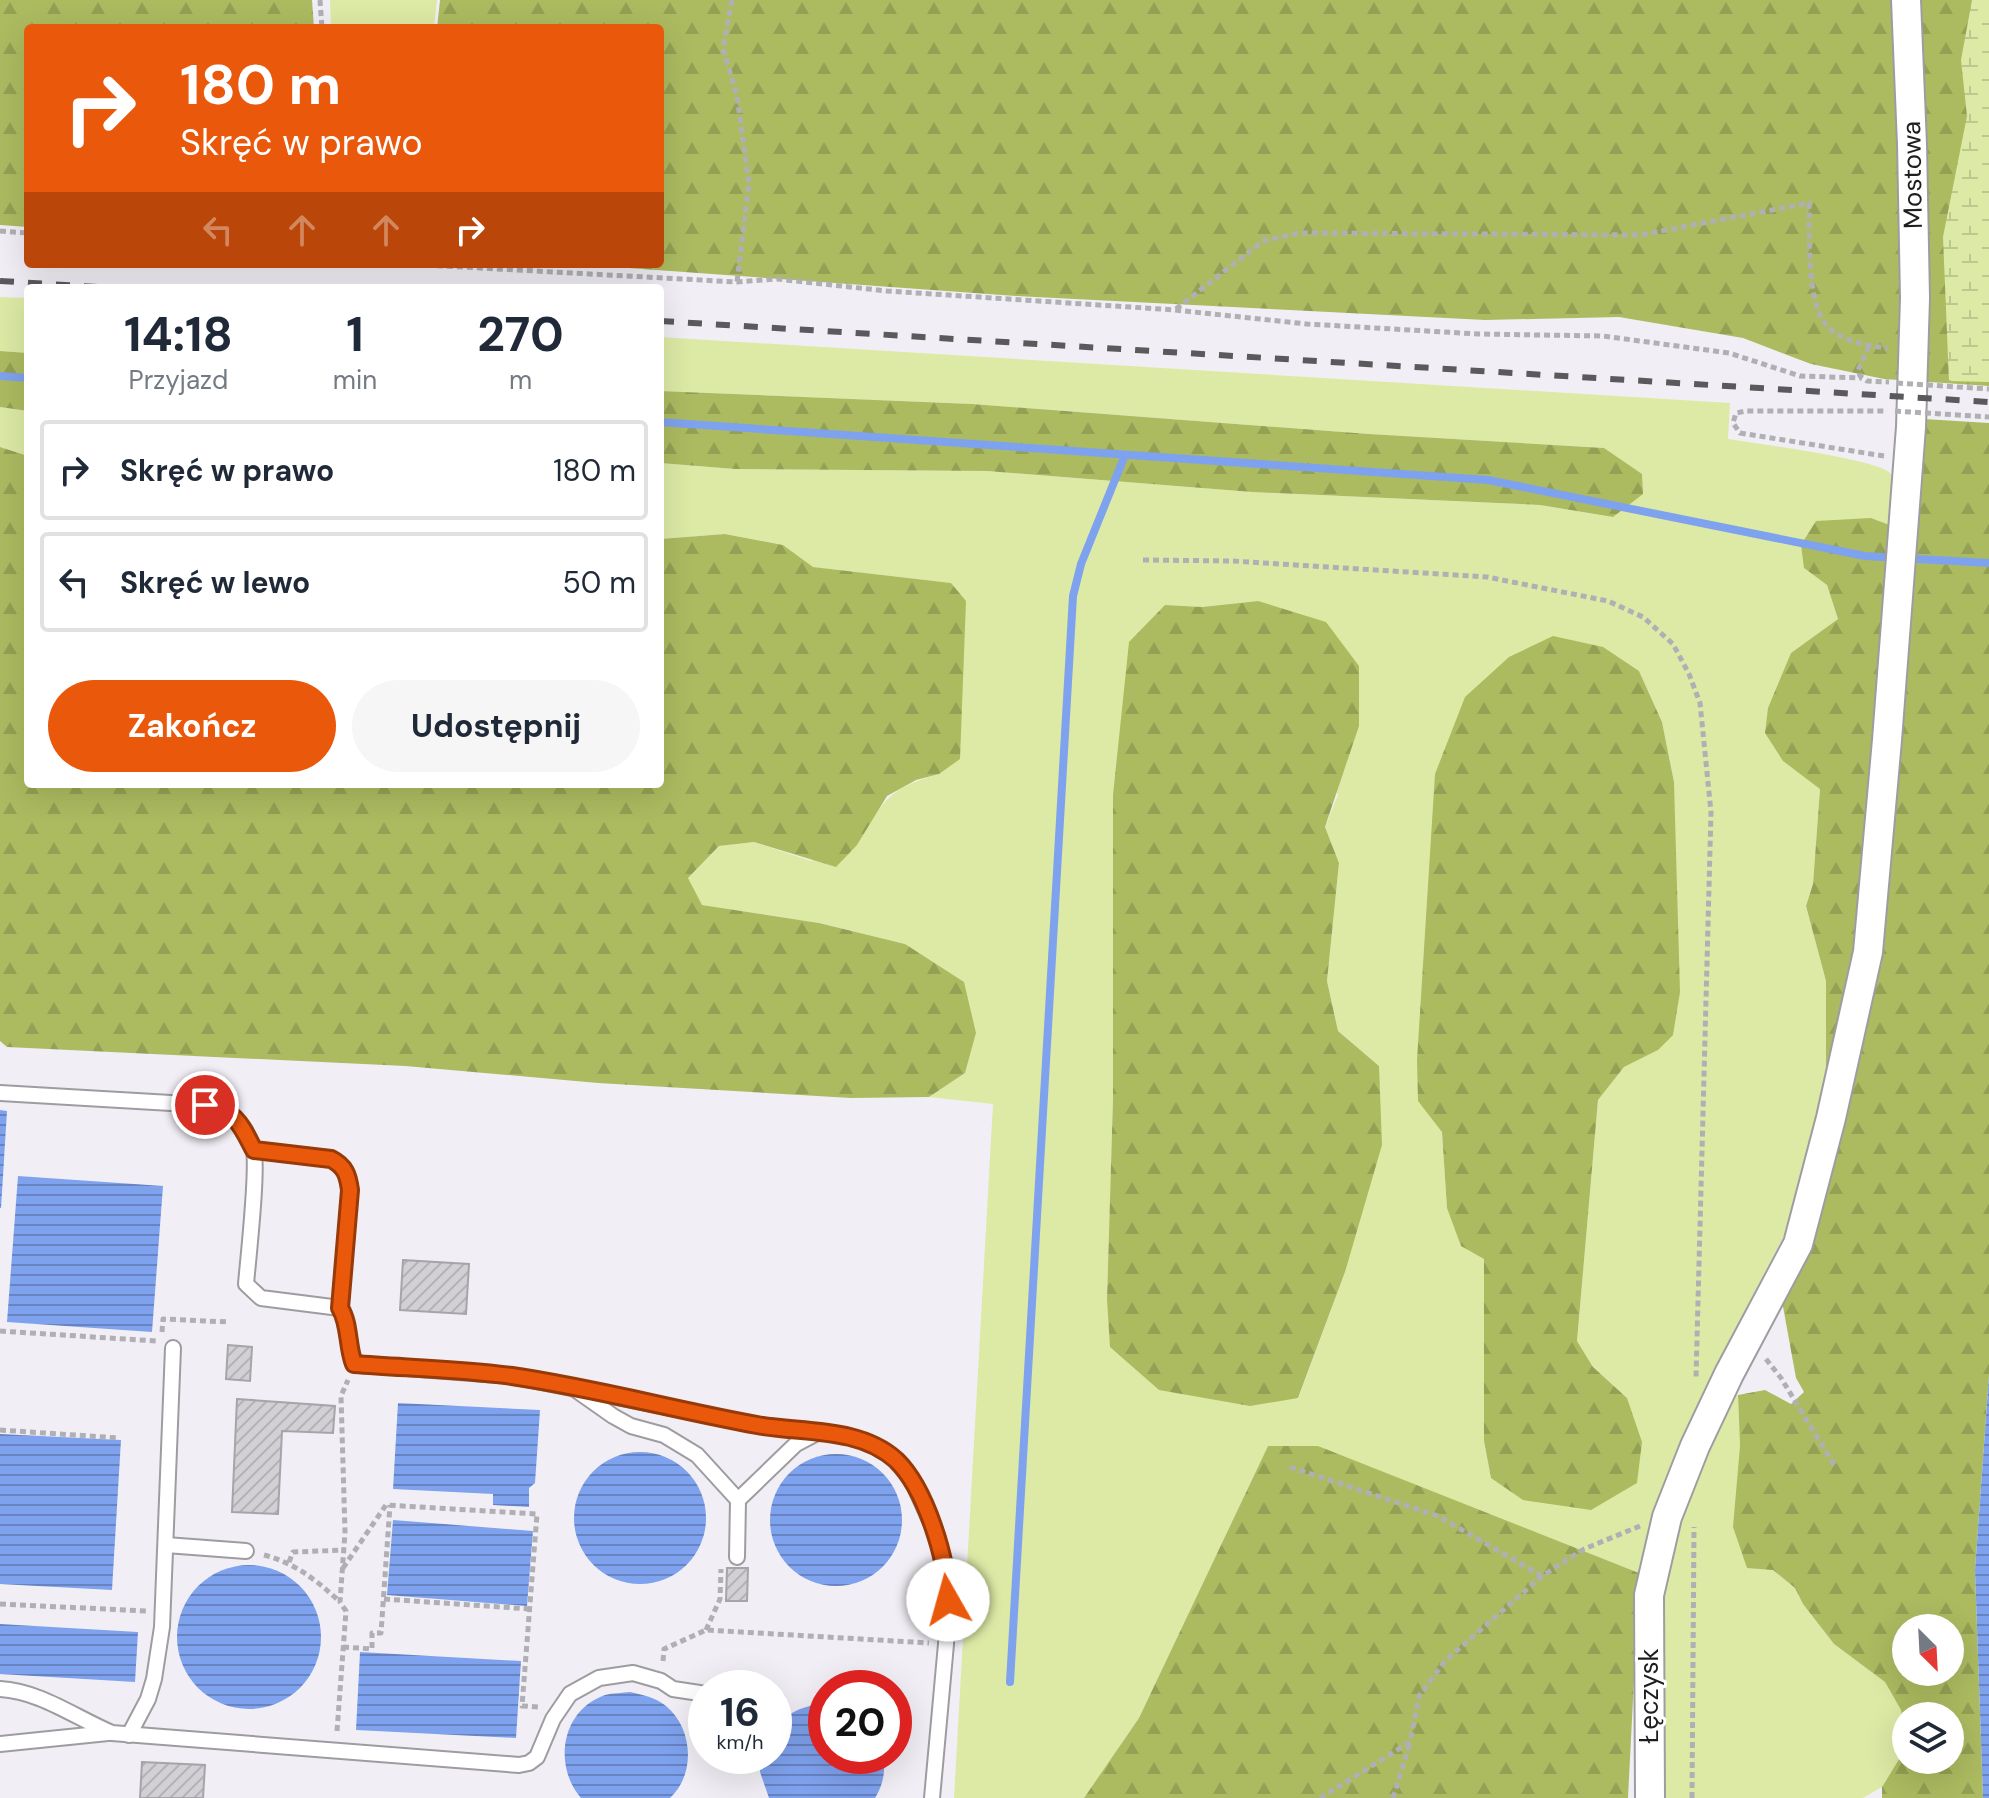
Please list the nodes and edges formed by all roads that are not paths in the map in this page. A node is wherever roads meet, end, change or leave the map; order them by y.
1 (1906, 0) edge
2 (0, 1093) edge
3 (254, 1150) junction
4 (340, 1308) junction
5 (1748, 1337) joint
6 (173, 1348) dead end
7 (573, 1388) junction
8 (817, 1433) junction
9 (738, 1500) junction
10 (166, 1545) junction
11 (246, 1551) road end
12 (737, 1557) road end
13 (0, 1689) edge
14 (688, 1691) edge
15 (112, 1733) junction
16 (129, 1735) junction
17 (0, 1744) edge
18 (932, 1798) edge
19 (1650, 1798) edge

1 - 5 street, Mostowa
2 - 3 lane
3 - 4 lane
3 - 4 lane
4 - 7 lane
5 - 19 street, Łęczysk
6 - 10 lane
7 - 8 lane
7 - 9 lane
8 - 9 lane
8 - 18 lane
9 - 12 lane
10 - 11 lane
10 - 16 lane
13 - 15 lane
14 - 16 lane
15 - 16 lane
15 - 17 lane

